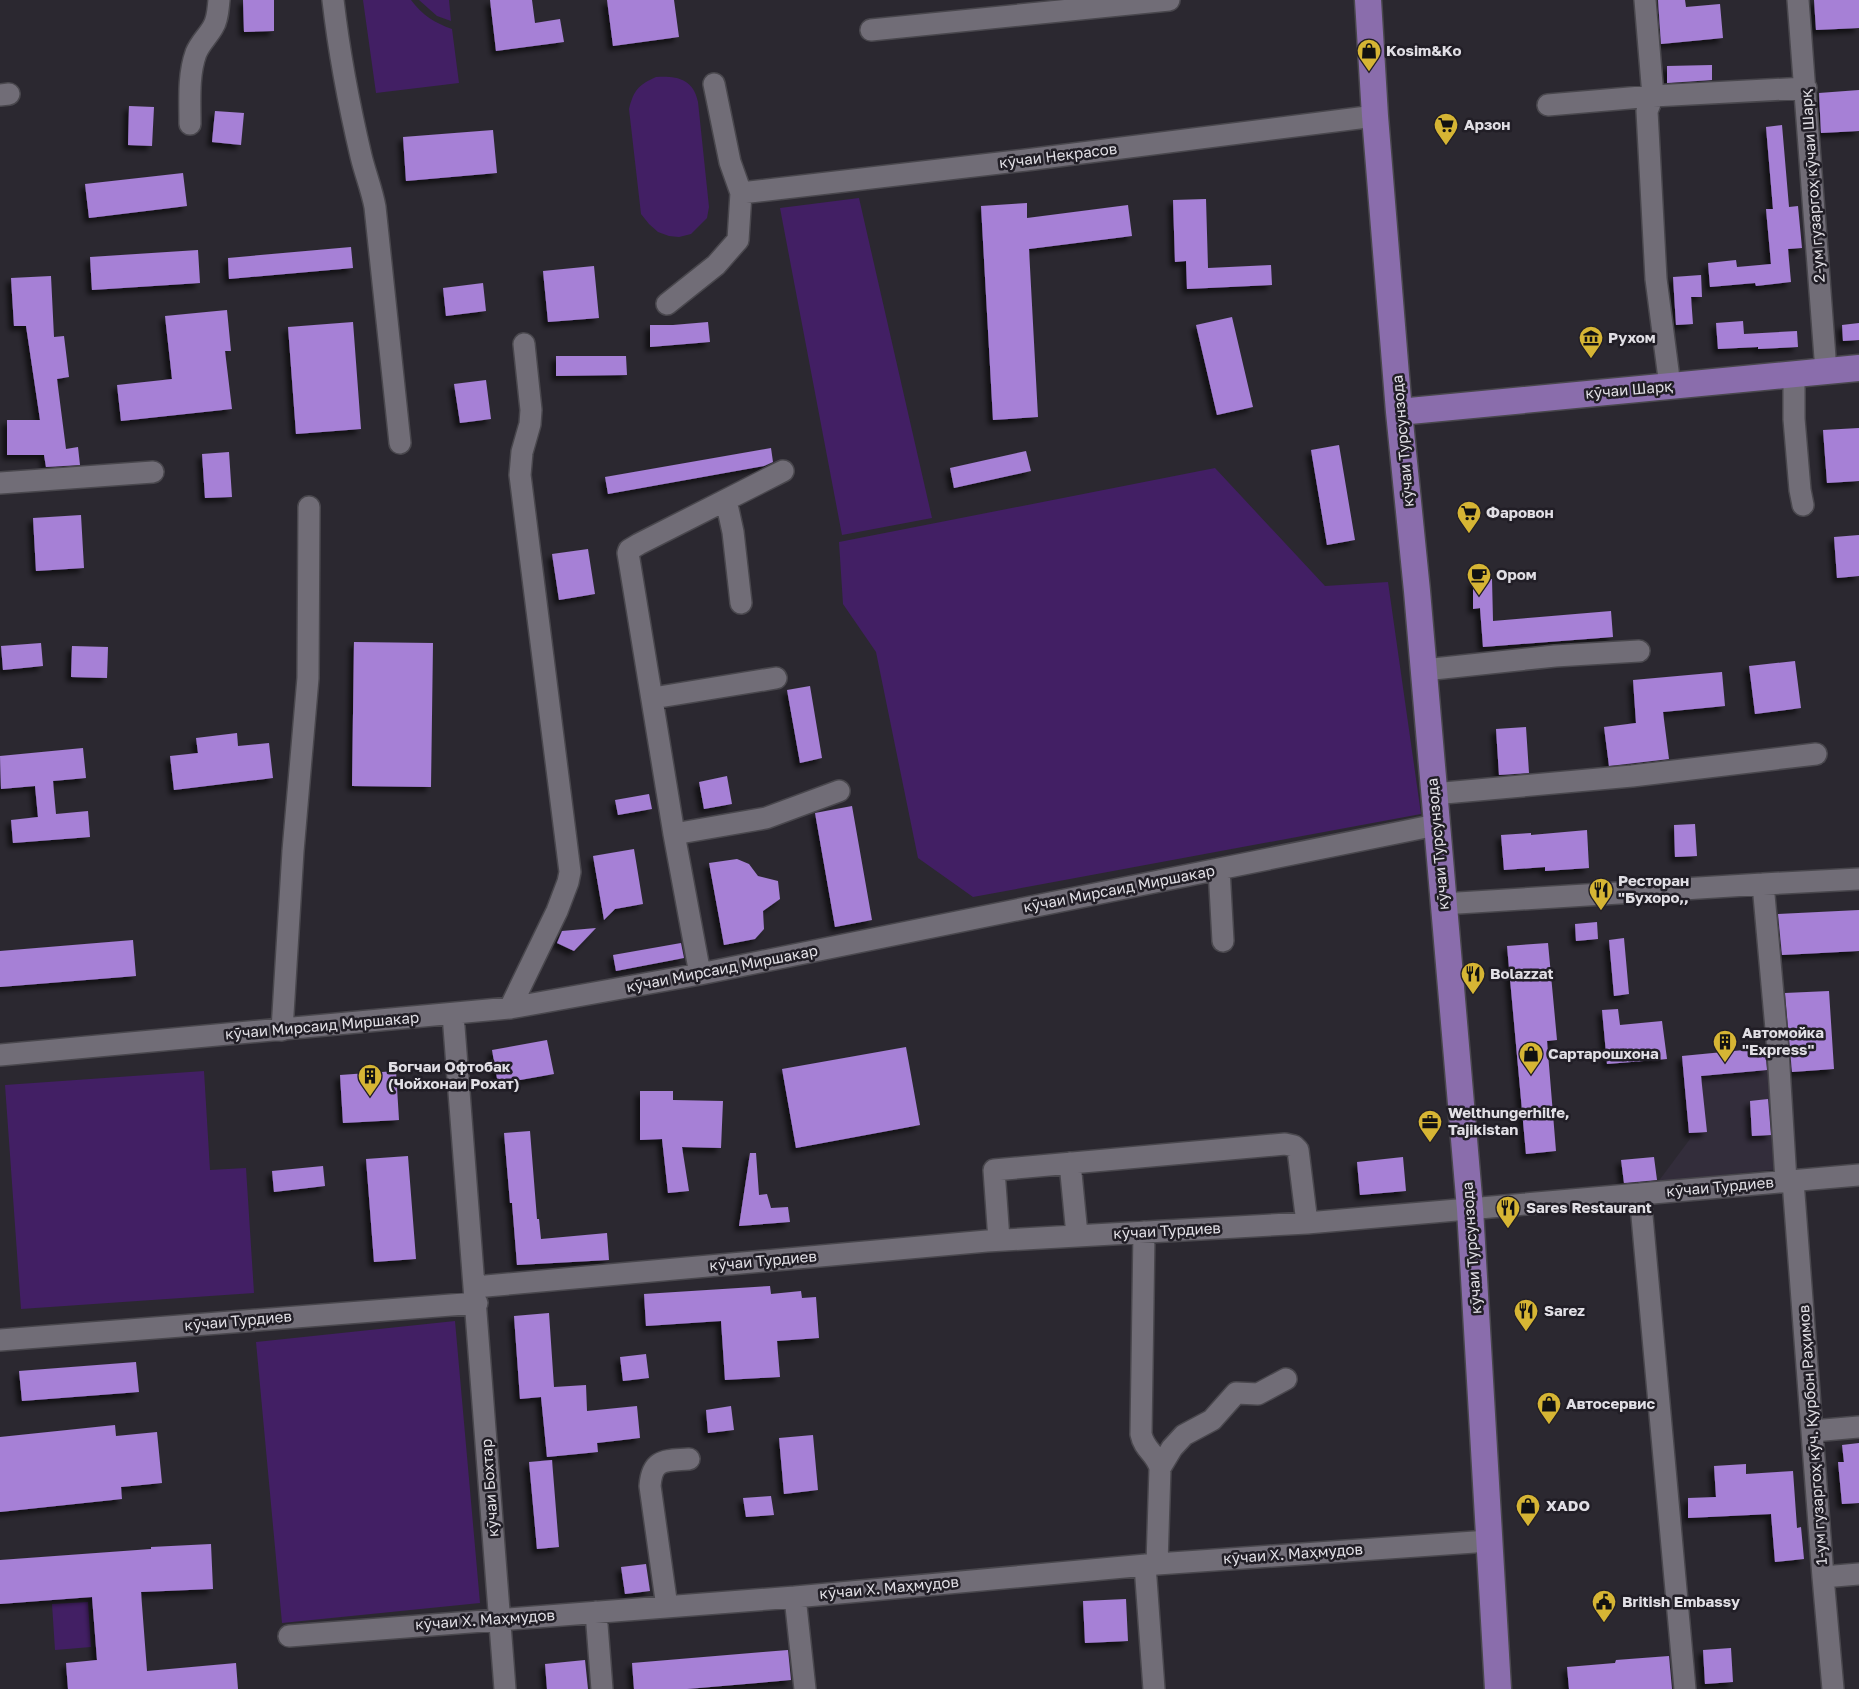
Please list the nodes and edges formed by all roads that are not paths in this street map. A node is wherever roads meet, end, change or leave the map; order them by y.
1 (219, 0) edge
2 (333, 0) edge
3 (1169, 0) edge
4 (1368, 0) edge
5 (1645, 0) edge
6 (1798, 0) edge
7 (871, 30) dead end
8 (714, 84) dead end
9 (1806, 88) junction
10 (1653, 96) junction
11 (1548, 105) dead end
12 (1375, 116) junction
13 (190, 124) dead end
14 (741, 193) junction
15 (667, 304) dead end
16 (524, 344) dead end
17 (1859, 368) edge
18 (1826, 372) junction
19 (1794, 374) junction
20 (1670, 386) junction
21 (1400, 412) junction
22 (400, 443) dead end
23 (783, 471) dead end
24 (153, 472) dead end
25 (0, 483) edge
26 (726, 500) junction
27 (1803, 505) dead end
28 (310, 507) dead end
29 (742, 603) dead end
30 (1639, 651) dead end
31 (1424, 670) junction
32 (776, 678) dead end
33 (653, 698) junction
34 (1816, 754) dead end
35 (839, 791) dead end
36 (1433, 794) junction
37 (1436, 825) junction
38 (674, 834) junction
39 (1219, 869) junction
40 (1859, 880) edge
41 (1763, 884) junction
42 (1442, 904) junction
43 (1224, 941) dead end
44 (700, 974) junction
45 (510, 1008) junction
46 (453, 1014) junction
47 (282, 1030) junction
48 (0, 1056) edge
49 (1070, 1163) junction
50 (1859, 1175) edge
51 (1790, 1181) junction
52 (1640, 1194) junction
53 (1470, 1210) junction
54 (1307, 1223) junction
55 (1144, 1232) junction
56 (1077, 1235) junction
57 (999, 1240) junction
58 (476, 1295) junction
59 (0, 1340) edge
60 (1286, 1379) dead end
61 (1859, 1427) edge
62 (1813, 1430) junction
63 (689, 1459) dead end
64 (1160, 1468) junction
65 (1489, 1540) junction
66 (1151, 1564) junction
67 (1859, 1574) edge
68 (1823, 1577) junction
69 (795, 1597) junction
70 (667, 1607) junction
71 (596, 1612) junction
72 (500, 1619) junction
73 (290, 1636) dead end
74 (505, 1689) edge
75 (602, 1689) edge
76 (805, 1689) edge
77 (1154, 1689) edge
78 (1498, 1689) edge
79 (1685, 1689) edge
80 (1833, 1689) edge

1 - 13 street
2 - 22 street
3 - 7 street
4 - 12 main road, кӯчаи Турсунзода
5 - 10 street
6 - 9 street, 2-ум гузаргоҳ кӯчаи Шарқ
8 - 14 street
9 - 10 street
9 - 18 street, 2-ум гузаргоҳ кӯчаи Шарқ
10 - 11 street
10 - 20 street
12 - 14 street, кӯчаи Некрасов
12 - 21 main road, кӯчаи Турсунзода
14 - 15 street
16 - 45 street
17 - 18 main road, кӯчаи Шарқ
18 - 19 main road, кӯчаи Шарқ
19 - 20 main road, кӯчаи Шарқ
19 - 27 street
20 - 21 main road, кӯчаи Шарқ
21 - 31 main road, кӯчаи Турсунзода
23 - 26 street
24 - 25 street
26 - 29 street
26 - 33 street
28 - 47 street
30 - 31 street
31 - 36 main road, кӯчаи Турсунзода
32 - 33 street
33 - 38 street
34 - 36 street
35 - 38 street
36 - 37 main road, кӯчаи Турсунзода
37 - 39 street, кӯчаи Мирсаид Миршакар
37 - 42 main road, кӯчаи Турсунзода
38 - 44 street
39 - 43 street
39 - 44 street, кӯчаи Мирсаид Миршакар
40 - 41 street
41 - 42 street
41 - 51 street, 1-ум гузаргоҳ кӯч. Қурбон Раҳимов
42 - 53 main road, кӯчаи Турсунзода
44 - 45 street, кӯчаи Мирсаид Миршакар
45 - 46 street, кӯчаи Мирсаид Миршакар
46 - 47 street, кӯчаи Мирсаид Миршакар
46 - 58 street, кӯчаи Бохтар
47 - 48 street, кӯчаи Мирсаид Миршакар
49 - 54 street
49 - 56 street
49 - 57 street
50 - 51 street, кӯчаи Турдиев
51 - 52 street, кӯчаи Турдиев
51 - 62 street, 1-ум гузаргоҳ кӯч. Қурбон Раҳимов
52 - 53 street, кӯчаи Турдиев
52 - 79 street
53 - 54 street, кӯчаи Турдиев
53 - 65 main road, кӯчаи Турсунзода
54 - 55 street, кӯчаи Турдиев
55 - 56 street, кӯчаи Турдиев
55 - 64 street
56 - 57 street, кӯчаи Турдиев
57 - 58 street, кӯчаи Турдиев
58 - 59 street, кӯчаи Турдиев
58 - 72 street, кӯчаи Бохтар
60 - 64 street
61 - 62 street
62 - 68 street, 1-ум гузаргоҳ кӯч. Қурбон Раҳимов
63 - 70 street
64 - 66 street
65 - 66 street, кӯчаи Х. Маҳмудов
65 - 78 main road, кӯчаи Турсунзода
66 - 69 street, кӯчаи Х. Маҳмудов
66 - 77 street
67 - 68 street
68 - 80 street, 1-ум гузаргоҳ кӯч. Қурбон Раҳимов
69 - 70 street, кӯчаи Х. Маҳмудов
69 - 76 street
70 - 71 street, кӯчаи Х. Маҳмудов
71 - 72 street, кӯчаи Х. Маҳмудов
71 - 75 street
72 - 73 street, кӯчаи Х. Маҳмудов
72 - 74 street, кӯчаи Бохтар

